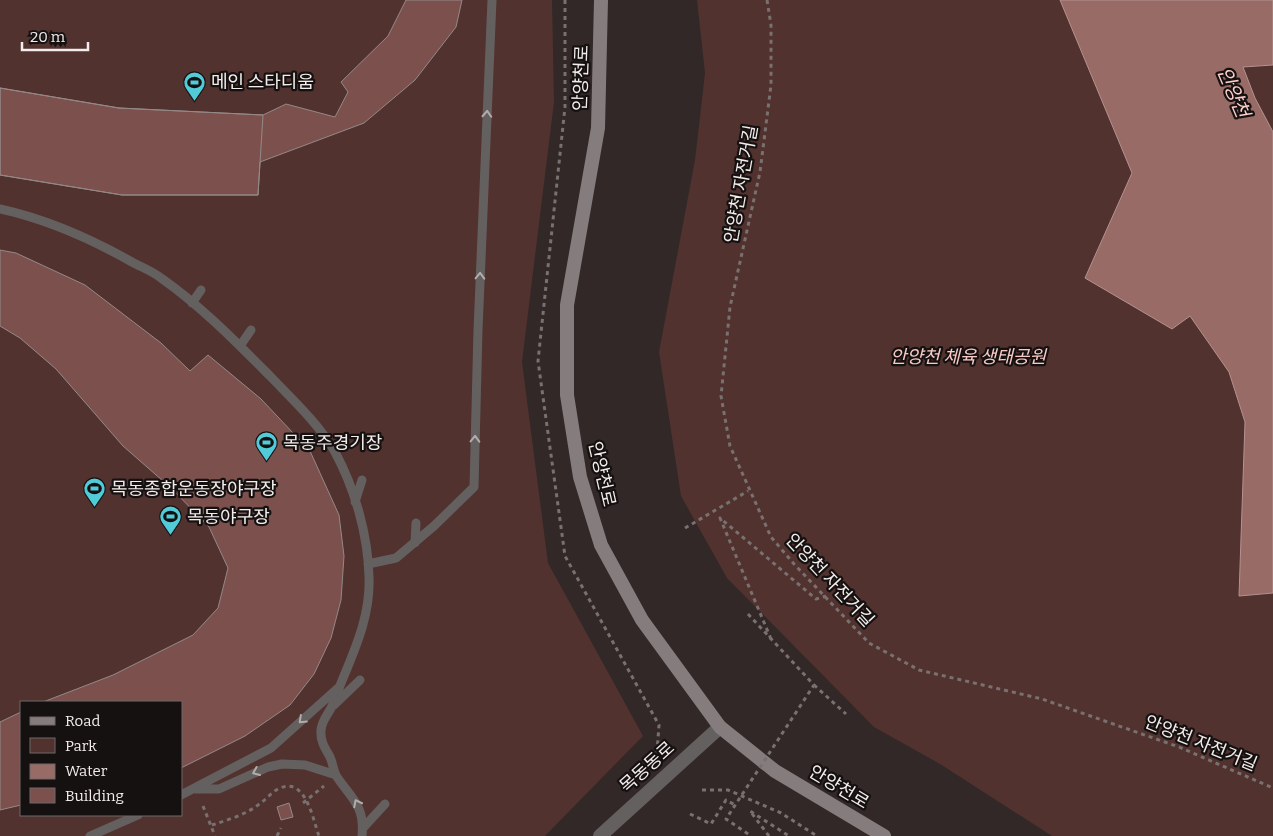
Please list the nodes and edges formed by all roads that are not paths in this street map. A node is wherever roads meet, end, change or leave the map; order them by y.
1 (492, 0) edge
2 (601, 0) edge
3 (0, 209) edge
4 (201, 290) dead end
5 (192, 302) junction
6 (252, 330) dead end
7 (240, 346) junction
8 (362, 480) dead end
9 (355, 502) junction
10 (416, 523) dead end
11 (415, 543) junction
12 (368, 564) junction
13 (360, 680) dead end
14 (338, 688) junction
15 (332, 707) junction
16 (720, 727) junction
17 (336, 775) junction
18 (195, 789) junction
19 (182, 795) edge
20 (385, 804) dead end
21 (136, 816) edge
22 (362, 832) edge
23 (90, 836) edge
24 (600, 836) edge
25 (884, 836) edge

11 -> 1 lane
2 - 16 main road, 안양천로
3 - 5 lane
4 - 5 lane
5 - 7 lane
6 - 7 lane
7 - 9 lane
8 - 9 lane
9 - 12 lane
10 - 11 lane
11 - 12 lane
12 - 14 lane
13 - 15 lane
14 - 15 lane
14 -> 18 lane
15 - 17 lane
16 - 24 street, 목동동로
16 - 25 main road, 안양천로
17 -> 18 lane
22 -> 17 lane
18 - 19 lane
20 - 22 lane
21 - 23 lane

